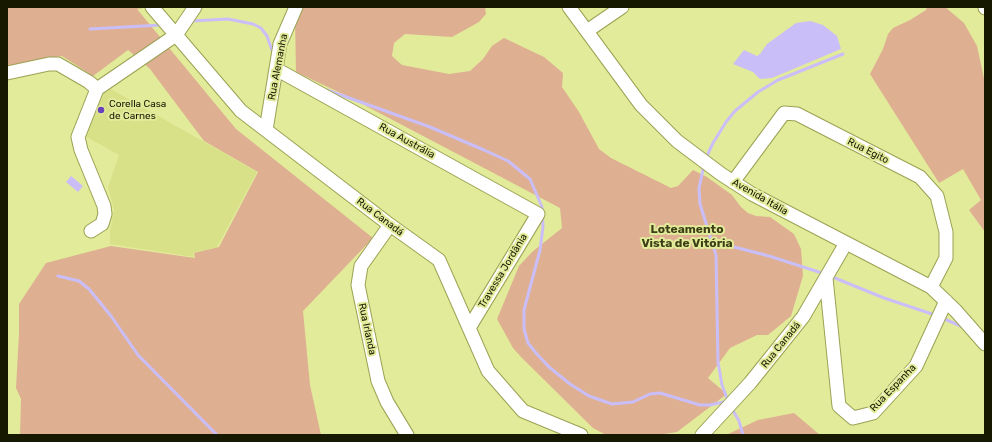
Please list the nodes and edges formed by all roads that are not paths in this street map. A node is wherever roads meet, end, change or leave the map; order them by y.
1 (152, 7) edge
2 (194, 7) edge
3 (296, 7) edge
4 (569, 7) edge
5 (622, 7) edge
6 (587, 31) junction
7 (176, 35) junction
8 (276, 69) junction
9 (7, 73) edge
10 (97, 89) junction
11 (266, 130) junction
12 (733, 182) junction
13 (538, 214) joint
14 (390, 225) junction
15 (91, 231) dead end
16 (846, 243) junction
17 (826, 278) junction
18 (931, 287) junction
19 (946, 301) junction
20 (469, 328) junction
21 (985, 344) edge
22 (407, 435) edge
23 (581, 435) edge
24 (702, 435) edge

1 - 7 street, Rua Canadá
2 - 7 street
3 - 8 street, Rua Alemanha
4 - 6 street, Avenida Itália
5 - 6 street
6 - 12 street, Avenida Itália
7 - 10 street
7 - 11 street, Rua Canadá
8 - 11 street, Rua Alemanha
8 - 13 street, Rua Austrália
9 - 10 street
10 - 15 street
11 - 14 street, Rua Canadá
12 - 16 street, Avenida Itália
12 - 18 street, Rua Egito
13 - 20 street, Travessa Jordânia
14 - 20 street, Rua Canadá
14 - 22 street, Rua Irlanda
16 - 17 street, Rua Canadá
16 - 18 street, Avenida Itália
17 - 19 street, Rua Espanha
17 - 24 street, Rua Canadá
18 - 19 street, Avenida Itália
19 - 21 street, Avenida Itália
20 - 23 street, Rua Canadá

